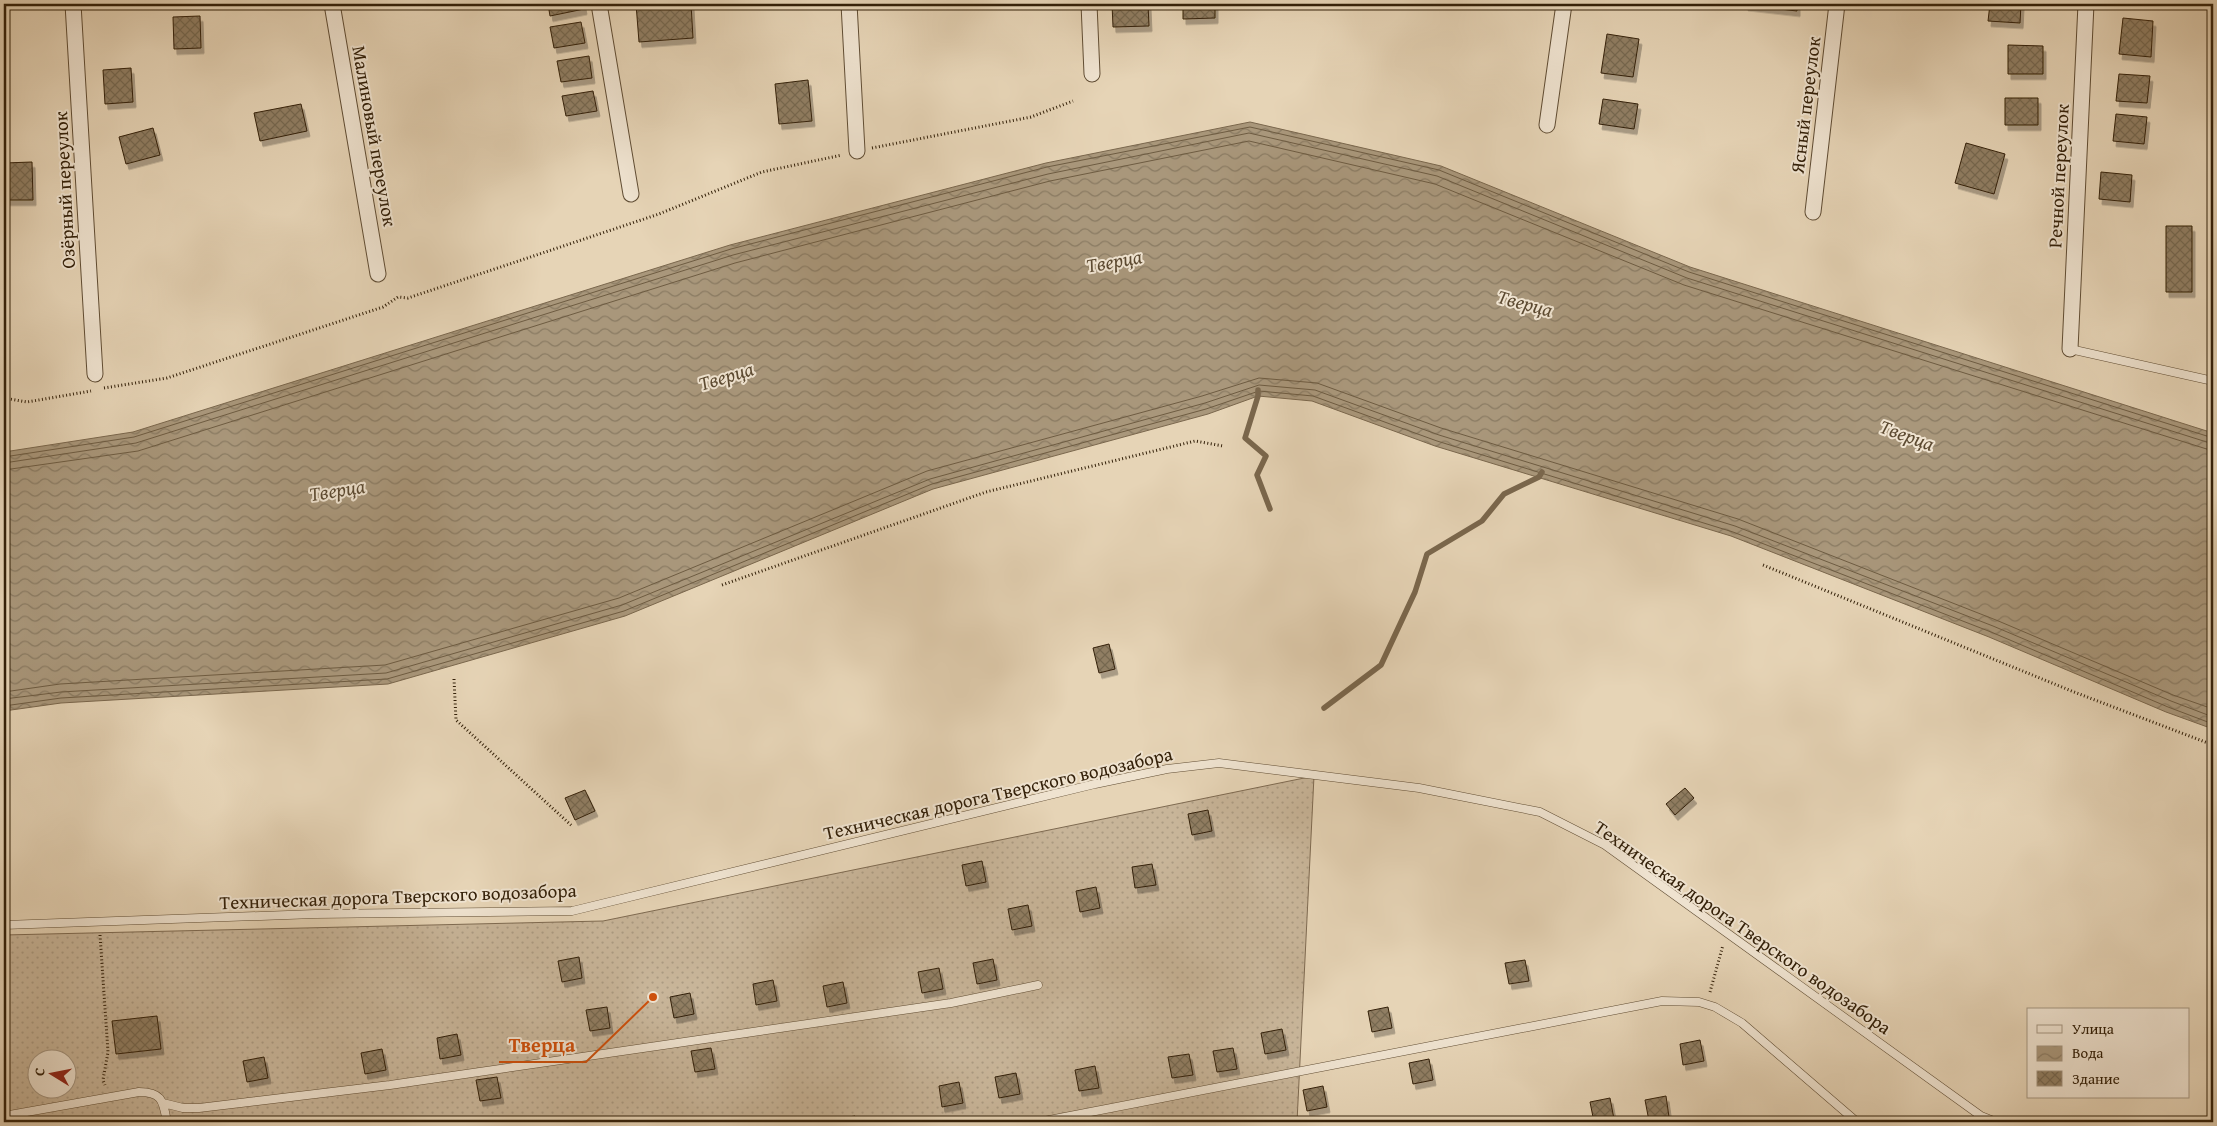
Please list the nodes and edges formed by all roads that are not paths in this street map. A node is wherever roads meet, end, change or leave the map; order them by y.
1 (73, 4) edge
2 (332, 4) edge
3 (599, 4) edge
4 (849, 4) edge
5 (1089, 4) edge
6 (1564, 4) edge
7 (1837, 4) edge
8 (2086, 4) edge
9 (1092, 74) dead end
10 (1547, 125) dead end
11 (857, 151) road end
12 (630, 194) dead end
13 (1814, 212) dead end
14 (378, 274) dead end
15 (2070, 350) joint
16 (95, 374) dead end
17 (2213, 381) edge
18 (4, 925) edge
19 (1038, 985) dead end
20 (163, 1103) junction
21 (4, 1116) edge
22 (168, 1122) edge
23 (1039, 1122) edge
24 (1857, 1122) edge
25 (1996, 1122) edge

1 - 16 street, Озёрный переулок
2 - 14 street, Малиновый переулок
3 - 12 street
4 - 11 street
5 - 9 street
6 - 10 street
7 - 13 street, Ясный переулок
8 - 15 street, Речной переулок
15 - 17 lane
18 - 25 lane, Техническая дорога Тверского водозабора
19 - 20 lane
20 - 21 lane
20 - 22 lane
23 - 24 lane

